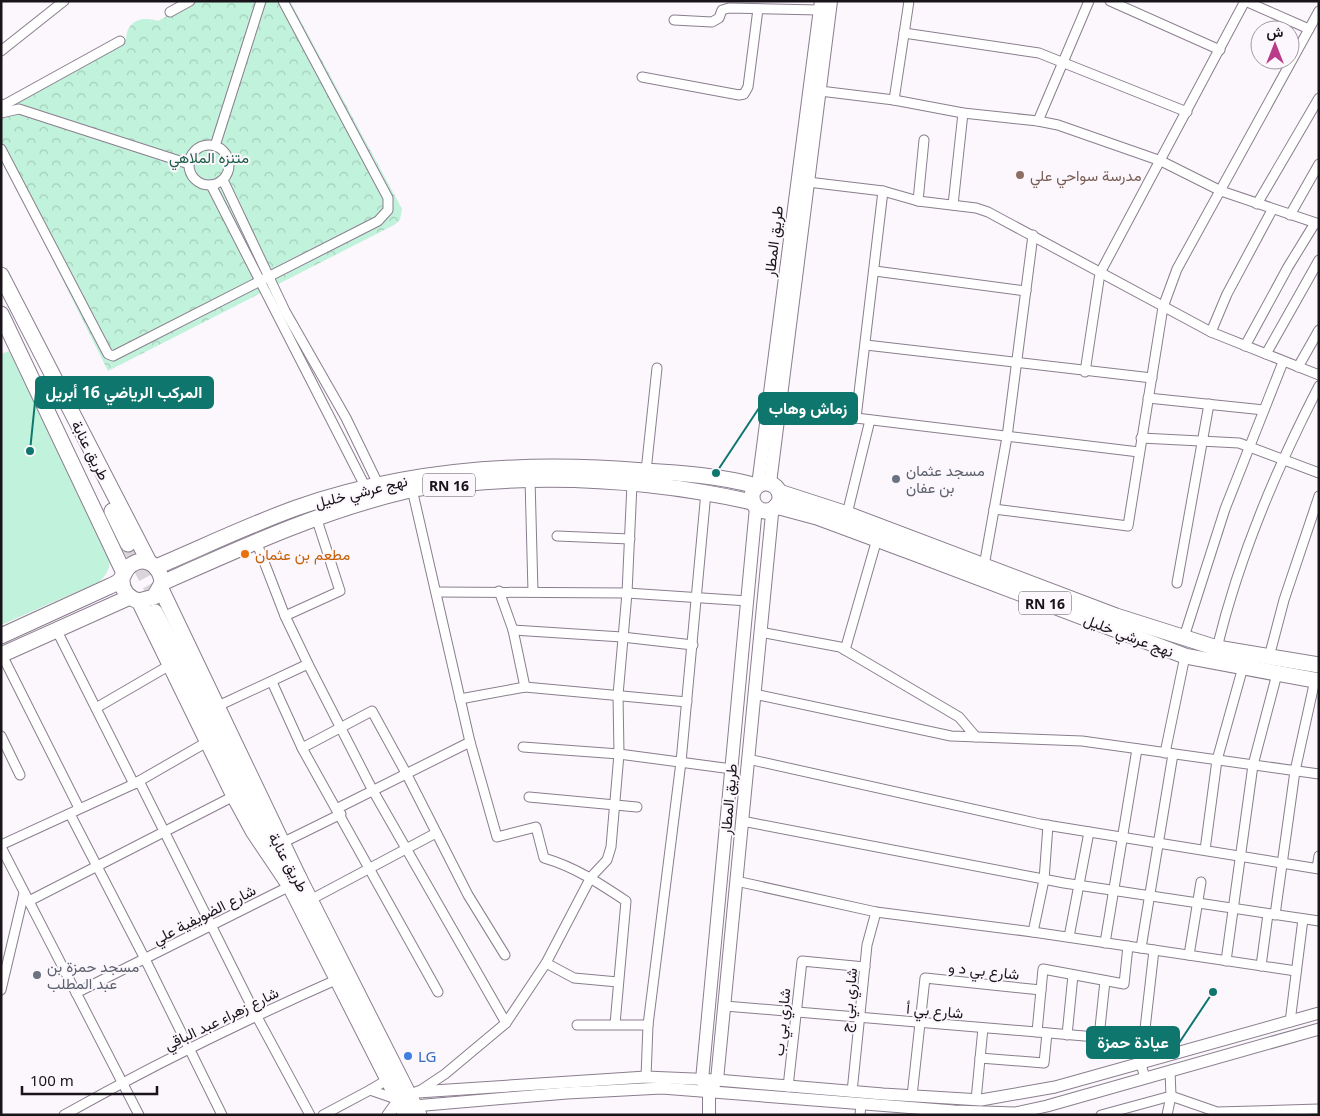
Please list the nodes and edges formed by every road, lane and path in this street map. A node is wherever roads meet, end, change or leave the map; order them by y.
1 (64, 1) edge
2 (190, 1) edge
3 (261, 1) edge
4 (284, 1) edge
5 (831, 1) edge
6 (908, 1) edge
7 (1089, 1) edge
8 (1110, 1) edge
9 (1245, 1) edge
10 (820, 6) edge
11 (758, 9) junction
12 (1319, 11) edge
13 (170, 12) dead end
14 (674, 20) dead end
15 (1309, 29) junction
16 (904, 33) junction
17 (120, 41) dead end
18 (1220, 50) junction
19 (1, 51) edge
20 (1063, 61) junction
21 (642, 77) dead end
22 (814, 90) junction
23 (1319, 98) edge
24 (894, 100) junction
25 (1, 104) edge
26 (1187, 112) junction
27 (1, 113) edge
28 (963, 113) junction
29 (1038, 121) junction
30 (924, 140) dead end
31 (215, 146) junction
32 (1, 149) edge
33 (1161, 161) junction
34 (189, 164) junction
35 (1319, 164) edge
36 (223, 180) junction
37 (808, 182) junction
38 (211, 185) junction
39 (883, 191) junction
40 (1221, 191) junction
41 (918, 201) junction
42 (1257, 204) junction
43 (953, 205) junction
44 (1272, 210) junction
45 (1290, 215) junction
46 (1317, 224) edge
47 (1033, 235) junction
48 (1319, 260) edge
49 (875, 271) junction
50 (1100, 273) junction
51 (1, 275) edge
52 (264, 278) junction
53 (1026, 290) junction
54 (1163, 307) junction
55 (20, 311) junction
56 (1, 314) edge
57 (1319, 330) edge
58 (1211, 332) junction
59 (9, 338) edge
60 (866, 345) junction
61 (1245, 346) junction
62 (1266, 354) junction
63 (1283, 362) junction
64 (1016, 364) junction
65 (1298, 367) junction
66 (657, 368) dead end
67 (1085, 372) junction
68 (1319, 375) edge
69 (1152, 378) junction
70 (1319, 386) edge
71 (1148, 398) junction
72 (1209, 404) junction
73 (773, 410) junction
74 (1264, 410) junction
75 (856, 418) junction
76 (870, 420) junction
77 (1007, 437) junction
78 (1141, 438) junction
79 (1202, 441) junction
80 (1249, 446) junction
81 (1139, 452) junction
82 (1282, 460) junction
83 (646, 471) junction
84 (1319, 473) edge
85 (530, 479) junction
86 (632, 484) junction
87 (412, 489) junction
88 (374, 491) junction
89 (706, 492) junction
90 (769, 493) junction
91 (1319, 496) edge
92 (754, 504) junction
93 (994, 509) junction
94 (847, 514) junction
95 (316, 517) junction
96 (1315, 520) edge
97 (557, 536) dead end
98 (630, 539) junction
99 (877, 539) junction
100 (256, 541) junction
101 (121, 547) junction
102 (149, 559) junction
103 (174, 560) junction
104 (984, 566) junction
105 (123, 575) junction
106 (1177, 583) dead end
107 (162, 586) junction
108 (101, 591) junction
109 (500, 591) junction
110 (437, 592) junction
111 (533, 592) junction
112 (627, 594) junction
113 (698, 598) junction
114 (134, 599) junction
115 (748, 601) junction
116 (159, 610) tunnel mouth
117 (285, 616) junction
118 (512, 630) junction
119 (57, 631) junction
120 (760, 632) junction
121 (1, 636) edge
122 (622, 637) junction
123 (1184, 637) junction
124 (693, 645) junction
125 (1217, 648) junction
126 (845, 650) junction
127 (2, 655) edge
128 (1186, 656) junction
129 (1269, 657) junction
130 (308, 664) junction
131 (170, 665) junction
132 (1243, 667) junction
133 (1277, 674) junction
134 (1317, 676) edge
135 (272, 682) junction
136 (525, 687) junction
137 (754, 694) junction
138 (618, 695) junction
139 (460, 699) junction
140 (687, 702) junction
141 (218, 706) junction
142 (96, 708) junction
143 (341, 728) junction
144 (1, 736) edge
145 (976, 737) junction
146 (207, 742) junction
147 (470, 742) junction
148 (302, 748) junction
149 (523, 748) dead end
150 (1137, 749) junction
151 (1169, 753) junction
152 (619, 754) junction
153 (748, 758) junction
154 (1217, 760) junction
155 (681, 762) junction
156 (1253, 765) junction
157 (732, 769) junction
158 (1295, 771) junction
159 (406, 773) junction
160 (1319, 774) edge
161 (20, 775) dead end
162 (136, 782) junction
163 (372, 789) junction
164 (234, 796) junction
165 (529, 797) dead end
166 (615, 804) junction
167 (636, 807) dead end
168 (79, 808) junction
169 (339, 811) junction
170 (70, 814) junction
171 (742, 821) junction
172 (1048, 826) junction
173 (1089, 832) junction
174 (163, 833) junction
175 (436, 833) junction
176 (1123, 838) junction
177 (282, 843) junction
178 (1159, 843) junction
179 (1, 846) edge
180 (406, 850) junction
181 (1204, 850) junction
182 (1240, 856) junction
183 (1319, 856) edge
184 (1283, 863) junction
185 (5, 867) edge
186 (97, 868) junction
187 (370, 868) junction
188 (1318, 868) edge
189 (591, 877) junction
190 (1044, 880) junction
191 (736, 881) junction
192 (294, 882) junction
193 (1201, 882) dead end
194 (1080, 886) junction
195 (1114, 891) junction
196 (1149, 896) junction
197 (27, 897) junction
198 (310, 900) junction
199 (1197, 903) junction
200 (1233, 908) junction
201 (876, 912) junction
202 (1271, 914) junction
203 (1303, 919) junction
204 (1319, 921) edge
205 (211, 926) junction
206 (1033, 932) junction
207 (1069, 937) junction
208 (1104, 943) junction
209 (1128, 946) junction
210 (1141, 948) junction
211 (1154, 950) junction
212 (506, 954) dead end
213 (1189, 955) junction
214 (145, 959) junction
215 (1226, 960) junction
216 (546, 963) junction
217 (1261, 966) junction
218 (865, 967) junction
219 (1296, 971) junction
220 (1073, 975) junction
221 (338, 979) junction
222 (1105, 981) junction
223 (618, 982) junction
224 (1, 990) edge
225 (1041, 990) junction
226 (438, 992) dead end
227 (76, 993) junction
228 (725, 1006) junction
229 (796, 1012) junction
230 (1319, 1013) edge
231 (256, 1015) junction
232 (860, 1017) junction
233 (506, 1022) junction
234 (920, 1022) junction
235 (1290, 1022) junction
236 (614, 1024) junction
237 (577, 1025) dead end
238 (648, 1025) junction
239 (983, 1028) junction
240 (1319, 1029) edge
241 (1037, 1032) junction
242 (1047, 1033) junction
243 (1067, 1035) junction
244 (1099, 1038) junction
245 (1144, 1042) junction
246 (190, 1048) junction
247 (980, 1058) junction
248 (1141, 1064) junction
249 (1170, 1071) junction
250 (646, 1077) junction
251 (1145, 1078) junction
252 (387, 1080) junction
253 (702, 1080) junction
254 (718, 1080) junction
255 (123, 1082) junction
256 (788, 1087) junction
257 (370, 1090) junction
258 (709, 1091) junction
259 (852, 1092) junction
260 (912, 1096) junction
261 (1171, 1096) junction
262 (976, 1100) junction
263 (411, 1104) edge
264 (861, 1109) edge
265 (1319, 1110) edge
266 (1118, 1112) edge
267 (1293, 1112) edge
268 (1015, 1114) edge
269 (1217, 1114) edge
270 (64, 1115) edge
271 (139, 1115) edge
272 (222, 1115) edge
273 (310, 1115) edge
274 (323, 1115) edge
275 (388, 1115) edge
276 (709, 1115) edge
277 (1101, 1115) edge
278 (1167, 1115) edge

1 - 19 street
2 - 13 street
3 - 31 street
4 - 52 street
5 - 22 main road, طريق المطار
6 - 16 street
7 - 20 street
8 - 18 street
9 - 15 street
9 - 18 street
10 - 11 street
10 - 22 main road, طريق المطار
11 - 14 street
11 - 21 street
12 - 15 street
15 - 40 street
16 - 20 street
16 - 24 street
17 - 25 street
18 - 26 street
20 - 26 street
20 - 29 street
22 - 24 street
22 - 37 main road, طريق المطار
22 - 73 main road, طريق المطار
23 - 42 street
24 - 28 street
26 - 33 street
27 - 34 street
28 - 29 street
28 - 43 street
29 - 33 street
30 - 41 street
31 - 34 street
31 - 36 street
32 - 52 street
33 - 40 street
33 - 50 street
34 - 38 street
35 - 45 street
36 - 38 street
36 - 52 street
37 - 39 street
37 - 73 main road, طريق المطار
38 - 52 street
39 - 41 street
39 - 49 street
40 - 42 street
40 - 54 street
41 - 43 street
42 - 44 street
43 - 47 street
44 - 45 street
44 - 58 street
45 - 46 street
46 - 61 street
47 - 50 street
47 - 53 street
48 - 62 street
49 - 53 street
49 - 60 street
50 - 54 street
50 - 67 street
51 - 55 main road, طريق عنابة
52 - 88 street
52 - 88 street
53 - 64 street
54 - 58 street
54 - 69 street
55 - 101 main road, طريق عنابة
55 - 102 main road, طريق عنابة
56 - 59 main road, طريق عنابة
57 - 65 street
58 - 61 street
59 - 101 main road, طريق عنابة
60 - 64 street
60 - 75 street
61 - 62 street
62 - 63 street
63 - 65 street
63 - 74 street
64 - 67 street
64 - 77 street
65 - 68 street
66 - 83 street
67 - 69 street
69 - 71 street
70 - 82 street
71 - 72 street
71 - 78 street
72 - 74 street
72 - 79 street
73 - 75 street
73 - 90 main road, طريق المطار
74 - 80 street
75 - 76 street
76 - 77 street
76 - 94 street
77 - 81 street
77 - 93 street
78 - 79 street
78 - 81 street
79 - 80 street
79 - 106 street
80 - 82 street
80 - 123 street
81 - 93 street
82 - 84 street
82 - 125 street
83 - 88 main road, نهج عرشي خليل / RN 16
83 - 90 main road, نهج عرشي خليل / RN 16
85 - 86 main road, نهج عرشي خليل / RN 16
85 - 87 main road, نهج عرشي خليل / RN 16
85 - 111 street
86 - 89 main road, نهج عرشي خليل / RN 16
86 - 98 street
87 - 88 main road, نهج عرشي خليل / RN 16
87 - 110 street
88 - 95 main road, نهج عرشي خليل / RN 16
88 - 103 main road, نهج عرشي خليل / RN 16
89 - 92 main road, نهج عرشي خليل / RN 16
89 - 113 street
90 - 92 main road
90 - 92 main road, نهج عرشي خليل
90 - 94 main road, نهج عرشي خليل / RN 16
90 - 99 main road, نهج عرشي خليل / RN 16
90 - 120 main road, طريق المطار
91 - 96 street
92 - 115 main road, طريق المطار
93 - 104 street
94 - 104 main road, نهج عرشي خليل / RN 16
95 - 100 main road, نهج عرشي خليل / RN 16
95 - 117 street
96 - 129 street
97 - 98 street
98 - 112 street
99 - 126 street
99 - 128 main road, نهج عرشي خليل / RN 16
100 - 107 main road, نهج عرشي خليل / RN 16
100 - 117 street
101 - 105 main road, طريق عنابة
101 - 108 main road
102 - 103 main road, نهج عرشي خليل / RN 16
102 - 103 main road
102 - 105 main road
102 - 107 main road
104 - 123 main road, نهج عرشي خليل / RN 16
105 - 108 main road
105 - 114 main road
107 - 114 main road
107 - 141 main road
108 - 121 main road
109 - 110 street
109 - 111 street
109 - 118 street
110 - 139 street
111 - 112 street
112 - 113 street
112 - 122 street
113 - 115 street
113 - 124 street
114 - 119 main road
114 - 131 main road
115 - 157 main road, طريق المطار
116 - 192 main road, طريق عنابة
117 - 130 street
118 - 122 street
118 - 136 street
119 - 127 main road
119 - 142 street
120 - 126 street
120 - 137 main road, طريق المطار
122 - 124 street
122 - 138 street
123 - 125 main road, نهج عرشي خليل / RN 16
124 - 140 street
125 - 129 main road, نهج عرشي خليل / RN 16
126 - 145 street
127 - 168 street
128 - 132 main road, نهج عرشي خليل / RN 16
128 - 151 street
129 - 134 main road, نهج عرشي خليل / RN 16
130 - 135 street
130 - 143 street
131 - 142 street
131 - 146 main road
132 - 133 main road, نهج عرشي خليل / RN 16
132 - 154 street
133 - 134 main road, نهج عرشي خليل / RN 16
133 - 156 street
134 - 158 street
135 - 141 street
135 - 148 street
136 - 138 street
136 - 139 street
137 - 145 street
137 - 153 main road, طريق المطار
138 - 140 street
138 - 152 street
139 - 147 street
140 - 155 street
141 - 177 main road
142 - 162 street
143 - 148 street
143 - 159 street
143 - 163 street
144 - 161 street
145 - 150 street
146 - 162 street
146 - 164 main road
147 - 159 street
147 - 189 street
148 - 169 street
149 - 152 street
150 - 151 street
150 - 176 street
151 - 154 street
151 - 178 street
152 - 155 street
152 - 166 street
153 - 171 main road, طريق المطار
153 - 172 street
154 - 156 street
154 - 181 street
155 - 157 street
155 - 238 street
156 - 158 street
156 - 182 street
157 - 253 main road, طريق المطار
158 - 160 street
158 - 184 street
159 - 163 street
159 - 175 street
162 - 168 street
162 - 174 street
163 - 169 street
163 - 180 street
164 - 174 street
164 - 192 main road
165 - 166 street
166 - 167 street
166 - 189 street
168 - 170 street
169 - 177 street
169 - 187 street
170 - 179 street
170 - 186 street
171 - 190 street
171 - 191 main road, طريق المطار
172 - 173 street
172 - 190 street
173 - 176 street
173 - 194 street
174 - 186 street
174 - 205 street
175 - 180 street
175 - 212 street
176 - 178 street
176 - 195 street
177 - 192 main road
178 - 181 street
178 - 196 street
179 - 185 street
180 - 187 street
180 - 233 street
181 - 182 street
182 - 184 street
182 - 200 street
183 - 188 street
184 - 188 street
184 - 202 street
185 - 197 street
186 - 197 street
186 - 214 street
187 - 198 street
187 - 226 street
189 - 216 street
189 - 223 street
190 - 194 street
190 - 206 street
191 - 201 street
191 - 228 main road, طريق المطار
192 - 198 main road, طريق عنابة
192 - 205 street, شارع الضويفية علي
192 - 221 main road, طريق عنابة
193 - 199 street
194 - 195 street
194 - 207 street
195 - 196 street
195 - 208 street
196 - 199 street
196 - 210 street
197 - 224 street
197 - 227 street
198 - 263 main road, طريق عنابة
199 - 200 street
199 - 213 street
200 - 202 street
200 - 215 street
201 - 206 street
201 - 218 street, شاري بي ج
202 - 203 street
202 - 217 street
203 - 204 street
203 - 219 street
205 - 214 street, شارع الضويفية علي
205 - 231 street
206 - 207 street
207 - 208 street
208 - 209 street
209 - 210 street
209 - 222 street
210 - 211 street
211 - 213 street
211 - 245 street
213 - 215 street
214 - 227 street, شارع الضويفية علي
214 - 246 street
215 - 217 street
216 - 223 street
216 - 233 street
217 - 219 street
218 - 229 street, شاري بي ب
218 - 232 street, شاري بي ج
219 - 235 street
220 - 222 street
220 - 225 street
220 - 243 street
221 - 231 street, شارع زهراء عبد الباقي
221 - 252 main road, طريق عنابة
222 - 244 street
223 - 236 street
225 - 234 street, شارع بي د و
225 - 241 street
227 - 255 street
228 - 229 street, شارع بي أ
228 - 254 main road, طريق المطار
229 - 232 street, شارع بي أ
229 - 256 street, شاري بي ب
230 - 235 street
231 - 246 street, شارع زهراء عبد الباقي
231 - 273 street
232 - 234 street, شارع بي أ
232 - 259 street, شاري بي ج
233 - 263 street
234 - 239 street, شارع بي أ
234 - 260 street
235 - 248 street
236 - 237 street
236 - 238 street
238 - 250 street
239 - 241 street, شارع بي أ
239 - 247 street
240 - 249 street
241 - 242 street, شارع بي أ
242 - 243 street, شارع بي أ
242 - 247 street
243 - 244 street, شارع بي أ
244 - 245 street, شارع بي أ
245 - 248 street
246 - 255 street, شارع زهراء عبد الباقي
246 - 272 street
247 - 262 street
248 - 251 street
248 - 262 street
249 - 251 street
249 - 261 street
250 - 253 street
250 - 263 street
251 - 268 street
252 - 257 street
252 - 263 main road, طريق عنابة
253 - 254 street
253 - 258 main road
254 - 256 street
254 - 258 main road
255 - 270 street, شارع زهراء عبد الباقي
255 - 271 street
256 - 259 street
257 - 263 street
257 - 274 street
258 - 263 street
258 - 264 street
258 - 276 main road
259 - 260 street
260 - 262 street
261 - 266 street
261 - 269 street
261 - 278 street
263 - 275 street
264 - 268 street
265 - 267 street
266 - 277 street
267 - 269 street

